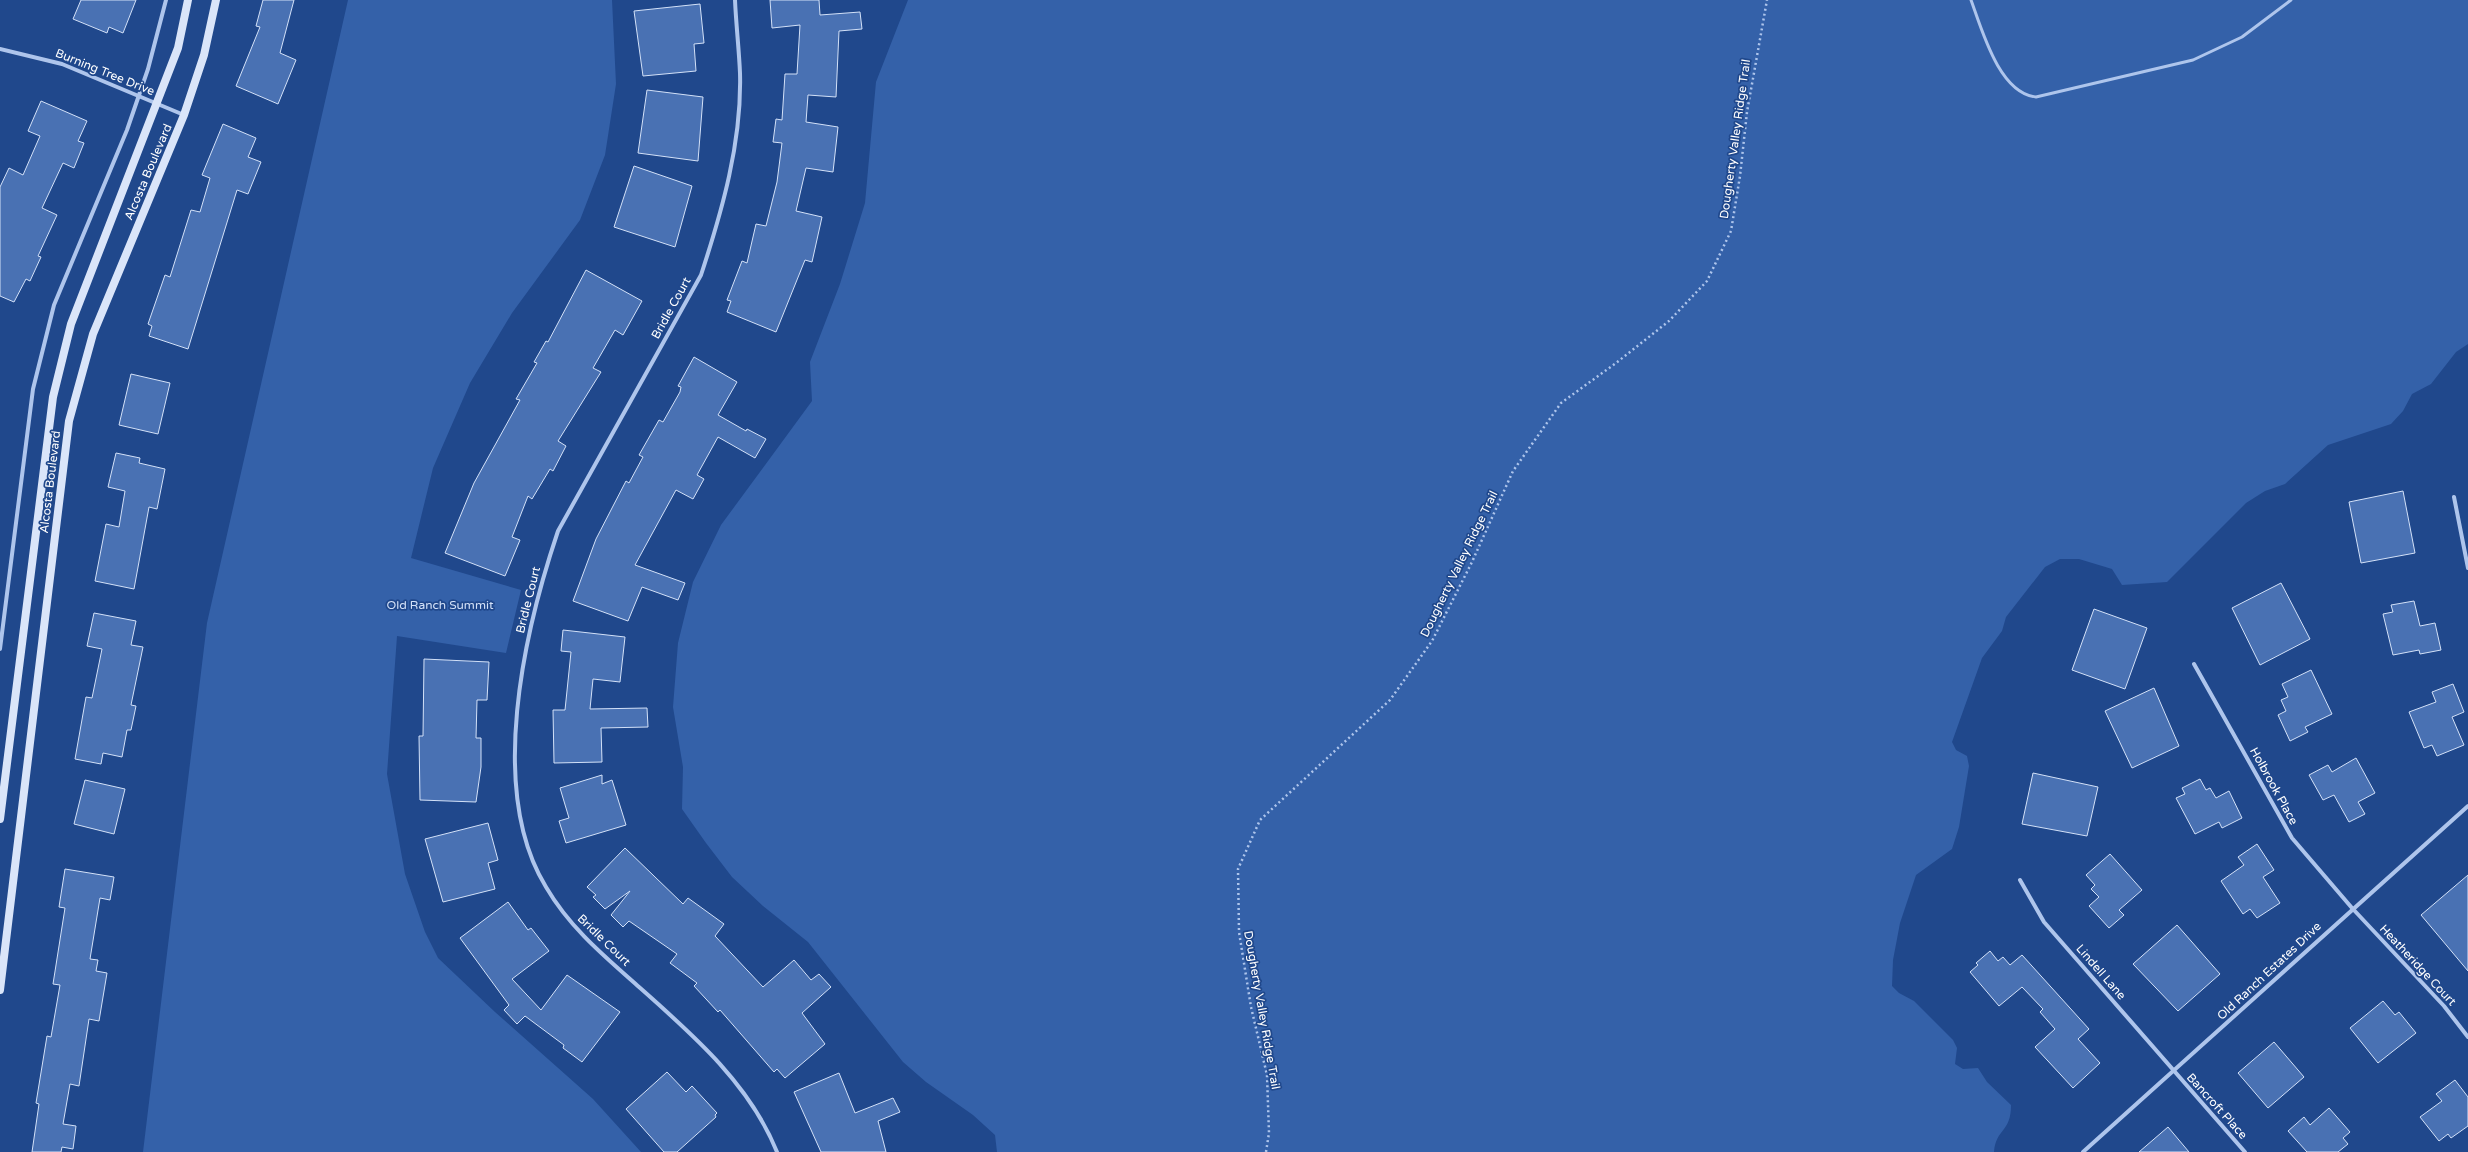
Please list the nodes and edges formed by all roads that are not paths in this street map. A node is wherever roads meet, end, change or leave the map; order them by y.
1 (166, 0) edge
2 (188, 0) edge
3 (216, 0) edge
4 (735, 0) edge
5 (1971, 0) edge
6 (2291, 0) edge
7 (0, 48) edge
8 (139, 96) junction
9 (156, 104) junction
10 (184, 115) junction
11 (2454, 497) dead end
12 (2468, 568) edge
13 (0, 649) edge
14 (2194, 664) dead end
15 (2468, 806) edge
16 (0, 819) edge
17 (2020, 880) dead end
18 (2352, 908) junction
19 (2, 960) edge
20 (0, 990) edge
21 (2468, 1037) edge
22 (2174, 1073) junction
23 (777, 1152) edge
24 (2083, 1152) edge
25 (2245, 1152) edge

1 - 8 street
2 - 9 main road, Alcosta Boulevard
3 - 10 main road, Alcosta Boulevard
4 - 23 street, Bridle Court
5 - 6 lane
7 - 8 street, Burning Tree Drive
8 - 9 street, Burning Tree Drive
8 - 13 street
9 - 10 street, Burning Tree Drive
9 - 16 main road, Alcosta Boulevard
10 - 19 main road, Alcosta Boulevard
11 - 12 street
14 - 18 street, Holbrook Place
15 - 18 street, Old Ranch Estates Drive
17 - 22 street, Lindell Lane
18 - 21 street, Heatheridge Court
18 - 22 street, Old Ranch Estates Drive
19 - 20 main road, Alcosta Boulevard
22 - 24 street, Old Ranch Estates Drive
22 - 25 street, Bancroft Place

